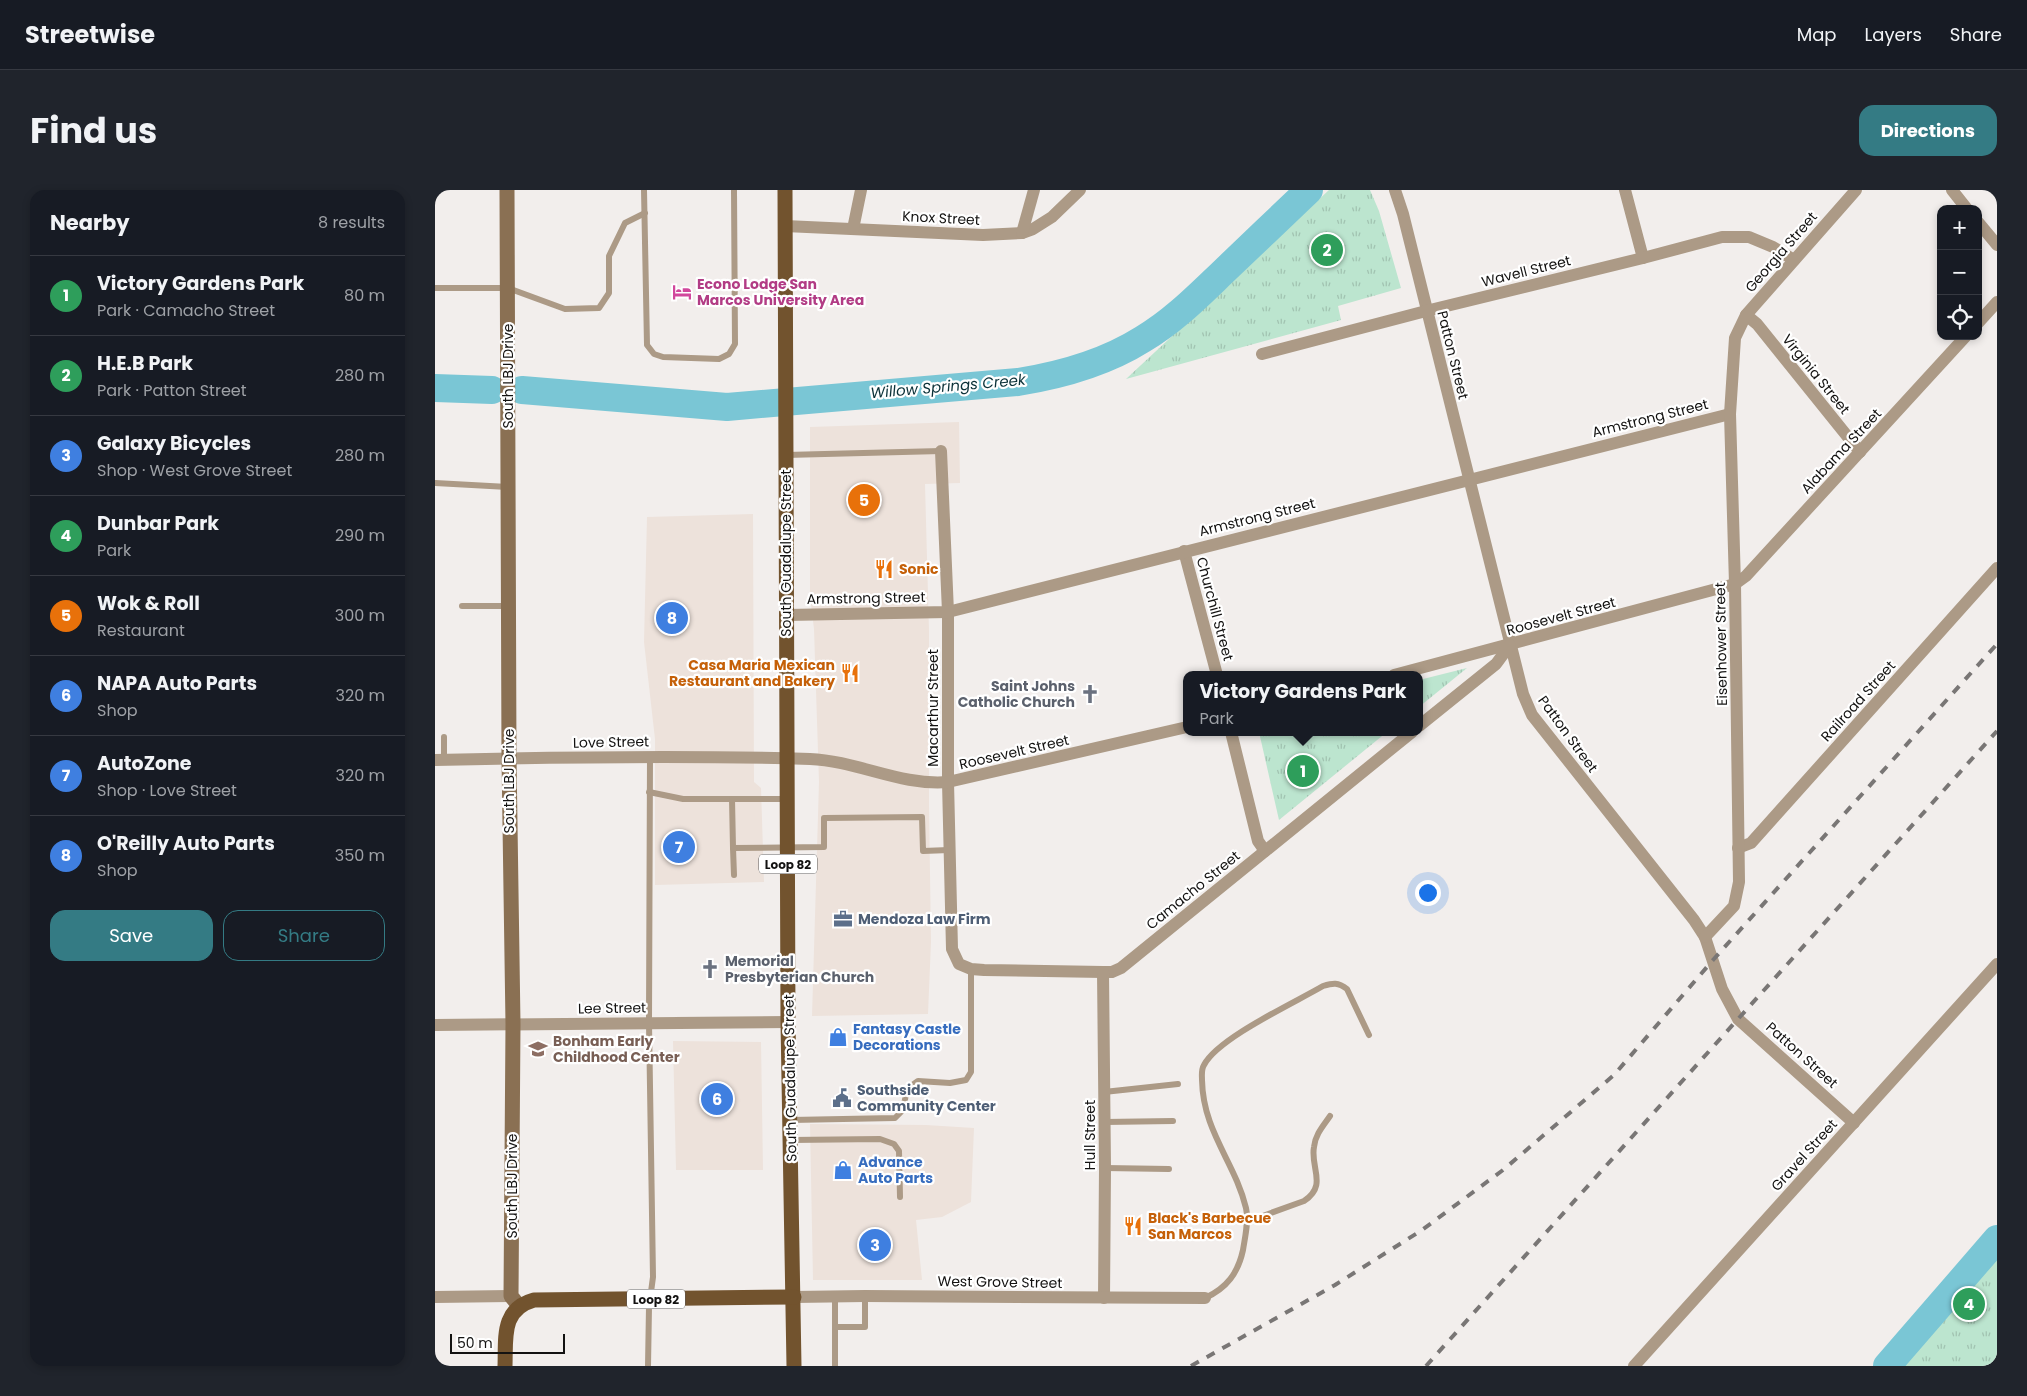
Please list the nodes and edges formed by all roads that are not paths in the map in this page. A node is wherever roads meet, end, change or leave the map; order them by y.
1 (507, 190) edge
2 (645, 190) edge
3 (734, 190) edge
4 (785, 190) edge
5 (861, 190) edge
6 (1034, 190) edge
7 (1080, 190) edge
8 (1395, 190) edge
9 (1625, 190) edge
10 (1856, 190) edge
11 (1952, 190) edge
12 (1964, 205) edge
13 (645, 213) junction
14 (785, 226) junction
15 (1982, 227) edge
16 (853, 229) junction
17 (1022, 233) junction
18 (1997, 245) edge
19 (1643, 258) junction
20 (1795, 260) junction
21 (435, 288) edge
22 (508, 288) junction
23 (1997, 302) edge
24 (1426, 311) junction
25 (1746, 315) junction
26 (1982, 319) edge
27 (1735, 338) joint
28 (1962, 340) edge
29 (1262, 354) dead end
30 (1730, 414) junction
31 (941, 451) joint
32 (1860, 452) junction
33 (786, 455) junction
34 (1469, 480) junction
35 (435, 483) edge
36 (509, 487) junction
37 (1184, 551) junction
38 (1997, 568) edge
39 (1735, 584) junction
40 (462, 606) dead end
41 (509, 606) junction
42 (948, 612) junction
43 (787, 615) junction
44 (1510, 645) junction
45 (1216, 671) edge
46 (1409, 671) edge
47 (1423, 723) edge
48 (1183, 728) edge
49 (1232, 736) edge
50 (1407, 736) edge
51 (444, 737) dead end
52 (649, 756) junction
53 (509, 758) junction
54 (788, 759) junction
55 (439, 760) edge
56 (948, 782) junction
57 (649, 792) junction
58 (732, 799) junction
59 (788, 799) junction
60 (788, 847) junction
61 (733, 848) junction
62 (1738, 848) junction
63 (949, 850) junction
64 (1265, 851) junction
65 (734, 874) dead end
66 (1705, 937) junction
67 (1997, 964) edge
68 (965, 966) junction
69 (1103, 972) junction
70 (788, 1022) junction
71 (649, 1023) junction
72 (513, 1024) junction
73 (435, 1025) edge
74 (1369, 1035) dead end
75 (1178, 1084) dead end
76 (1104, 1092) junction
77 (1330, 1116) dead end
78 (791, 1120) junction
79 (1173, 1121) dead end
80 (1105, 1122) junction
81 (1854, 1123) junction
82 (791, 1140) junction
83 (1105, 1168) junction
84 (1169, 1169) dead end
85 (900, 1197) dead end
86 (1246, 1222) junction
87 (835, 1296) junction
88 (865, 1296) junction
89 (435, 1297) edge
90 (794, 1297) junction
91 (1103, 1298) junction
92 (1205, 1298) joint
93 (650, 1299) junction
94 (515, 1301) junction
95 (836, 1327) junction
96 (505, 1366) edge
97 (648, 1366) edge
98 (794, 1366) edge
99 (835, 1366) edge
100 (1634, 1366) edge

1 - 22 street, South LBJ Drive
2 - 13 lane
3 - 13 lane
4 - 14 main road, South Guadalupe Street / Loop 82
5 - 16 street
6 - 17 street
7 - 17 street, Knox Street
8 - 24 street, Patton Street
9 - 19 street
10 - 20 street, Georgia Street
11 - 12 street
13 - 22 lane
14 - 16 street, Knox Street
14 - 33 main road, South Guadalupe Street / Loop 82
15 - 18 street
16 - 17 street, Knox Street
19 - 20 street, Wavell Street
19 - 24 street, Wavell Street
20 - 25 street, Georgia Street
21 - 22 lane
22 - 36 street, South LBJ Drive
23 - 26 street
24 - 29 street, Wavell Street
24 - 34 street, Patton Street
25 - 27 street, Georgia Street
25 - 32 street, Virginia Street
27 - 30 street, Eisenhower Street
28 - 32 street, Alabama Street
30 - 34 street, Armstrong Street
30 - 39 street, Eisenhower Street
31 - 33 lane
31 - 42 street, Macarthur Street
32 - 39 street, Alabama Street
33 - 43 main road, South Guadalupe Street / Loop 82
34 - 37 street, Armstrong Street
34 - 44 street, Patton Street
35 - 36 lane
36 - 41 street, South LBJ Drive
37 - 42 street, Armstrong Street
37 - 45 street, Churchill Street
38 - 62 street, Railroad Street
39 - 44 street, Roosevelt Street
39 - 62 street, Eisenhower Street
40 - 41 lane
41 - 53 street, South LBJ Drive
42 - 43 street, Armstrong Street
42 - 56 street, Macarthur Street
43 - 54 main road, South Guadalupe Street / Loop 82
44 - 46 street, Roosevelt Street
44 - 47 street
44 - 66 street, Patton Street
48 - 56 street, Roosevelt Street
49 - 64 street
50 - 64 street, Camacho Street
51 - 55 lane
52 - 53 street, Love Street
52 - 54 street, Love Street
52 - 57 lane
53 - 55 street, Love Street
53 - 72 street, South LBJ Drive
54 - 56 street, Roosevelt Street
54 - 59 main road, South Guadalupe Street / Loop 82
56 - 63 street, Macarthur Street
57 - 58 lane
57 - 71 lane
58 - 59 lane
58 - 61 lane
59 - 60 main road, South Guadalupe Street / Loop 82
60 - 61 lane
60 - 63 lane
60 - 70 main road, South Guadalupe Street / Loop 82
61 - 65 lane
62 - 66 street, Eisenhower Street
63 - 68 street, Macarthur Street
64 - 69 street, Camacho Street
66 - 81 street, Patton Street
67 - 81 street, Gravel Street
68 - 69 street, Camacho Street
68 - 78 lane
69 - 76 street, Hull Street
70 - 71 street, Lee Street
70 - 78 main road, South Guadalupe Street / Loop 82
71 - 72 street, Lee Street
71 - 93 lane
72 - 73 street, Lee Street
72 - 94 street, South LBJ Drive
74 - 86 lane
75 - 76 lane
76 - 80 street, Hull Street
77 - 86 lane
78 - 82 main road, South Guadalupe Street / Loop 82
79 - 80 lane
80 - 83 street, Hull Street
81 - 100 street, Gravel Street
82 - 85 lane
82 - 90 main road, South Guadalupe Street / Loop 82
83 - 84 lane
83 - 91 street, Hull Street
86 - 92 lane
87 - 88 street, West Grove Street
87 - 90 street, West Grove Street
87 - 95 lane
88 - 91 street, West Grove Street
88 - 95 lane
89 - 94 street
90 - 93 main road, Loop 82
90 - 98 main road, South Guadalupe Street / Loop 82
91 - 92 street, West Grove Street
93 - 94 main road, Loop 82
93 - 97 lane
94 - 96 main road, South LBJ Drive
95 - 99 lane

